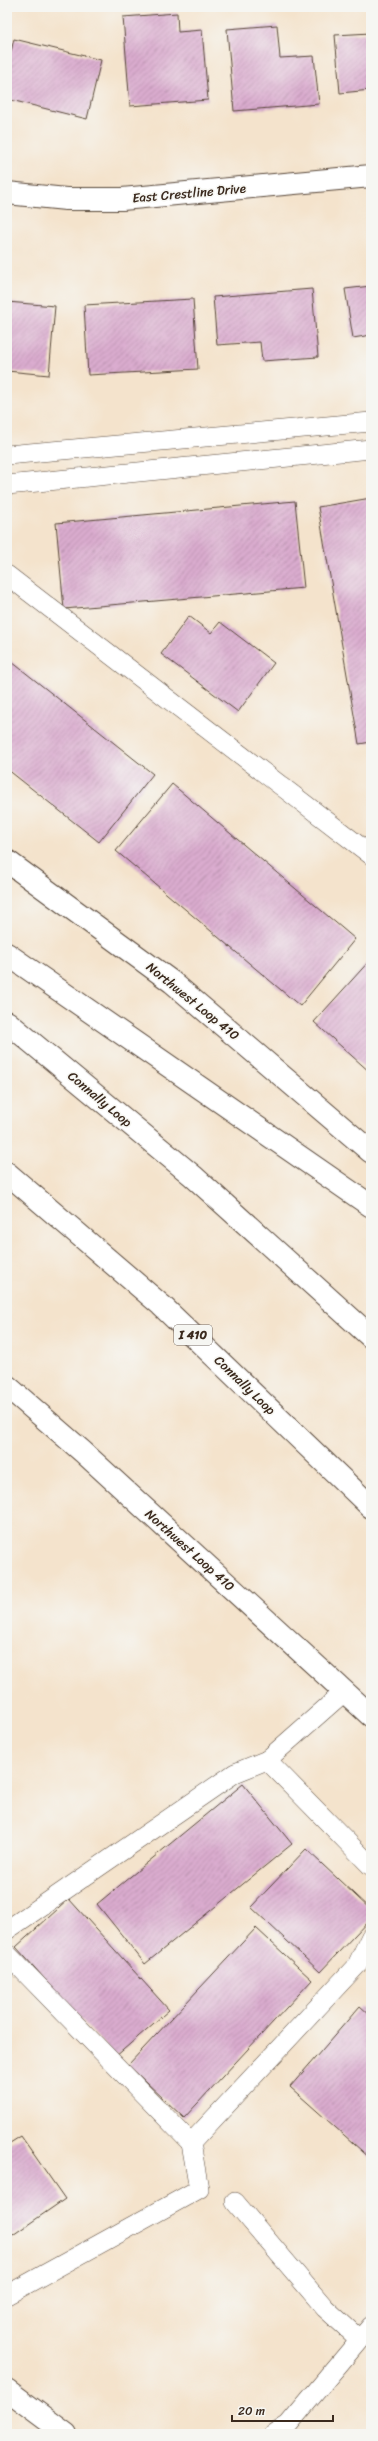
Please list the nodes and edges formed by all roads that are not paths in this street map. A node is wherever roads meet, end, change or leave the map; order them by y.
1 (371, 176) edge
2 (7, 194) edge
3 (371, 422) edge
4 (371, 449) edge
5 (7, 454) edge
6 (7, 485) edge
7 (7, 575) edge
8 (371, 855) edge
9 (7, 861) edge
10 (7, 954) edge
11 (7, 1022) edge
12 (371, 1152) edge
13 (7, 1173) edge
14 (371, 1206) edge
15 (371, 1337) edge
16 (7, 1386) edge
17 (371, 1507) edge
18 (344, 1692) junction
19 (371, 1716) edge
20 (267, 1760) junction
21 (371, 1866) edge
22 (7, 1930) edge
23 (371, 1936) edge
24 (7, 1954) edge
25 (191, 2143) junction
26 (235, 2202) dead end
27 (7, 2295) edge
28 (365, 2333) edge
29 (7, 2390) edge
30 (65, 2434) edge
31 (274, 2434) edge

1 - 2 main road, East Crestline Drive
3 - 5 lane
4 - 6 lane
7 - 8 lane
9 - 12 main road, Northwest Loop 410
10 - 14 main road
11 - 15 main road, Connally Loop
13 - 17 main road, Connally Loop / I 410
16 - 18 main road, Northwest Loop 410
18 - 19 main road, Northwest Loop 410
18 - 20 lane
20 - 21 lane
20 - 22 lane
23 - 25 lane
24 - 25 lane
25 - 27 lane
26 - 28 lane
28 - 31 lane
29 - 30 main road

